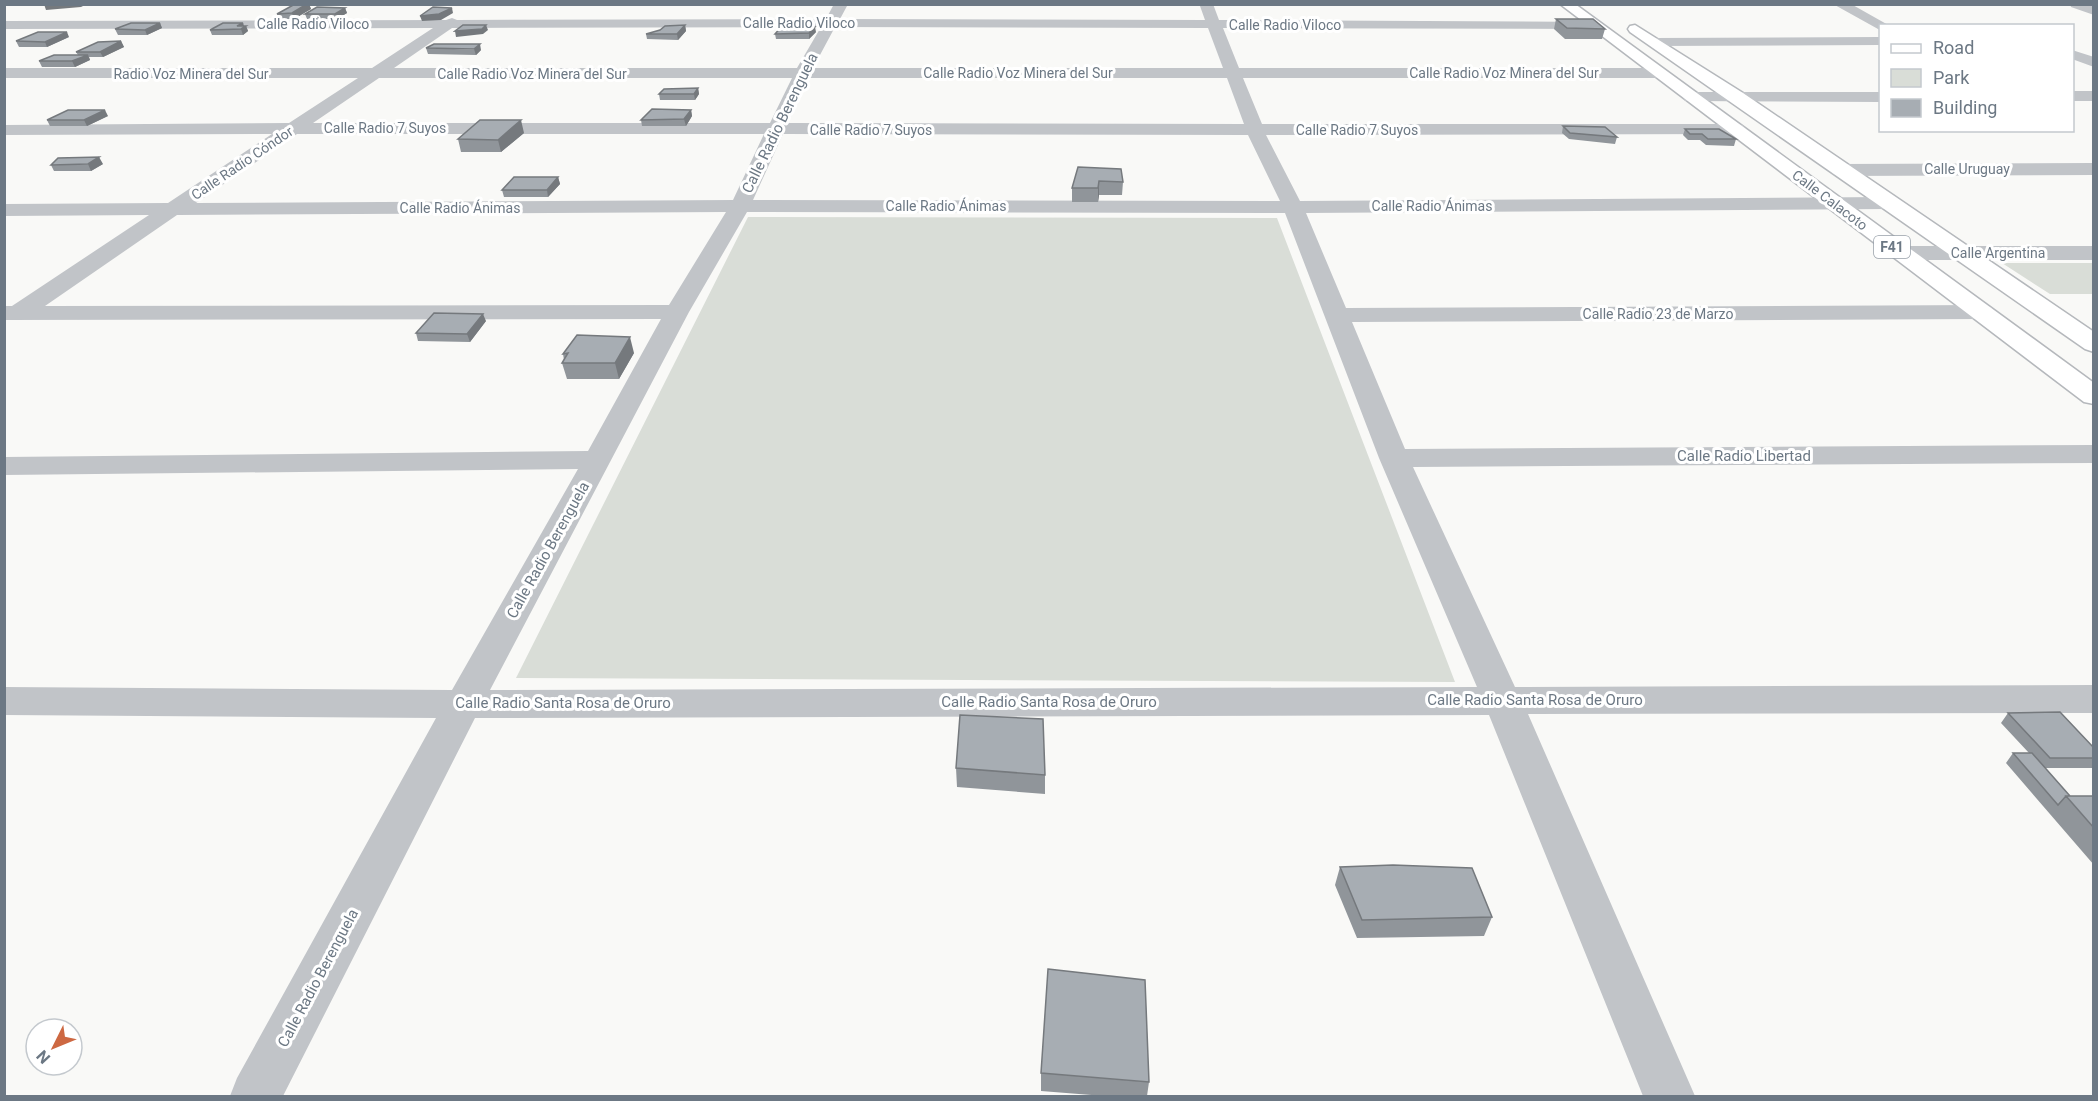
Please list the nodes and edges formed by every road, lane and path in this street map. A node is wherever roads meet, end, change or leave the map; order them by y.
1 (478, 4) edge
2 (1206, 4) edge
3 (1566, 4) edge
4 (1839, 4) edge
5 (2076, 4) edge
6 (106, 9) dead end
7 (2094, 11) edge
8 (836, 14) edge
9 (1618, 17) dead end
10 (450, 24) junction
11 (1879, 24) edge
12 (4, 25) edge
13 (63, 25) junction
14 (1215, 25) junction
15 (1594, 25) junction
16 (24, 41) edge
17 (1879, 41) edge
18 (1654, 42) junction
19 (2074, 54) edge
20 (2094, 62) edge
21 (4, 73) edge
22 (802, 73) junction
23 (1233, 73) junction
24 (1658, 73) junction
25 (377, 74) junction
26 (2074, 96) edge
27 (2094, 96) edge
28 (1691, 97) junction
29 (1737, 97) junction
30 (1879, 97) edge
31 (295, 128) junction
32 (1737, 129) junction
33 (4, 130) edge
34 (774, 130) junction
35 (1255, 130) junction
36 (2094, 169) edge
37 (1840, 170) junction
38 (1833, 203) junction
39 (1888, 203) junction
40 (740, 206) junction
41 (1293, 207) junction
42 (173, 209) junction
43 (4, 210) edge
44 (2094, 252) edge
45 (1961, 253) junction
46 (1902, 254) junction
47 (677, 312) junction
48 (1982, 312) junction
49 (9, 315) edge
50 (1335, 315) junction
51 (2094, 344) edge
52 (2094, 396) edge
53 (2094, 454) edge
54 (1394, 459) junction
55 (598, 460) junction
56 (4, 466) edge
57 (2094, 699) edge
58 (1502, 700) junction
59 (4, 701) edge
60 (463, 704) junction
61 (256, 1096) edge
62 (1670, 1096) edge

1 - 10 street, Calle Radio Cóndor
2 - 14 street
3 - 15 main road, Calle Calacoto / F41
4 - 11 street
5 - 7 street
6 - 13 street
8 - 10 street, Calle Radio Viloco
8 - 14 street, Calle Radio Viloco
8 - 22 street, Calle Radio Berenguela
9 - 18 main road, Calle Calacoto / F41
10 - 13 street, Calle Radio Viloco
10 - 25 street, Calle Radio Cóndor
12 - 13 street, Calle Radio Viloco
13 - 16 street
14 - 15 street, Calle Radio Viloco
14 - 23 street
15 - 24 main road, Calle Calacoto / F41
17 - 18 street
18 - 29 main road, Calle Calacoto / F41
19 - 20 street
21 - 25 street, Radio Voz Minera del Sur
22 - 23 street, Calle Radio Voz Minera del Sur
22 - 25 street, Calle Radio Voz Minera del Sur
22 - 34 street, Calle Radio Berenguela
23 - 24 street, Calle Radio Voz Minera del Sur
23 - 35 street
24 - 28 main road, Calle Calacoto / F41
25 - 31 street, Calle Radio Cóndor
26 - 27 street
28 - 29 street
28 - 32 main road, Calle Calacoto / F41
29 - 30 street
29 - 37 main road, Calle Calacoto / F41
31 - 33 street, Calle Radio 7 Suyos
31 - 34 street, Calle Radio 7 Suyos
31 - 42 street, Calle Radio Cóndor
32 - 35 street, Calle Radio 7 Suyos
32 - 38 main road, Calle Calacoto / F41
34 - 35 street, Calle Radio 7 Suyos
34 - 40 street, Calle Radio Berenguela
35 - 41 street
36 - 37 street, Calle Uruguay
37 - 39 main road, Calle Calacoto / F41
38 - 39 street, Calle Radio Ánimas
38 - 41 street, Calle Radio Ánimas
38 - 46 main road, Calle Calacoto / F41
39 - 45 main road, Calle Calacoto / F41
40 - 41 street, Calle Radio Ánimas
40 - 42 street, Calle Radio Ánimas
40 - 47 street, Calle Radio Berenguela
41 - 50 street
42 - 43 street, Calle Radio Ánimas
42 - 49 street, Calle Radio Cóndor
44 - 45 street, Calle Argentina
45 - 46 street, Calle Argentina
45 - 51 main road, Calle Calacoto / F41
46 - 48 main road, Calle Calacoto / F41
47 - 49 street
47 - 55 street, Calle Radio Berenguela
48 - 50 street, Calle Radio 23 de Marzo
48 - 52 main road, Calle Calacoto / F41
50 - 54 street
53 - 54 street, Calle Radio Libertad
54 - 58 street
55 - 56 street
55 - 60 street, Calle Radio Berenguela
57 - 58 street, Calle Radio Santa Rosa de Oruro
58 - 60 street, Calle Radio Santa Rosa de Oruro
58 - 62 street
59 - 60 street, Calle Radio Santa Rosa de Oruro
60 - 61 street, Calle Radio Berenguela

